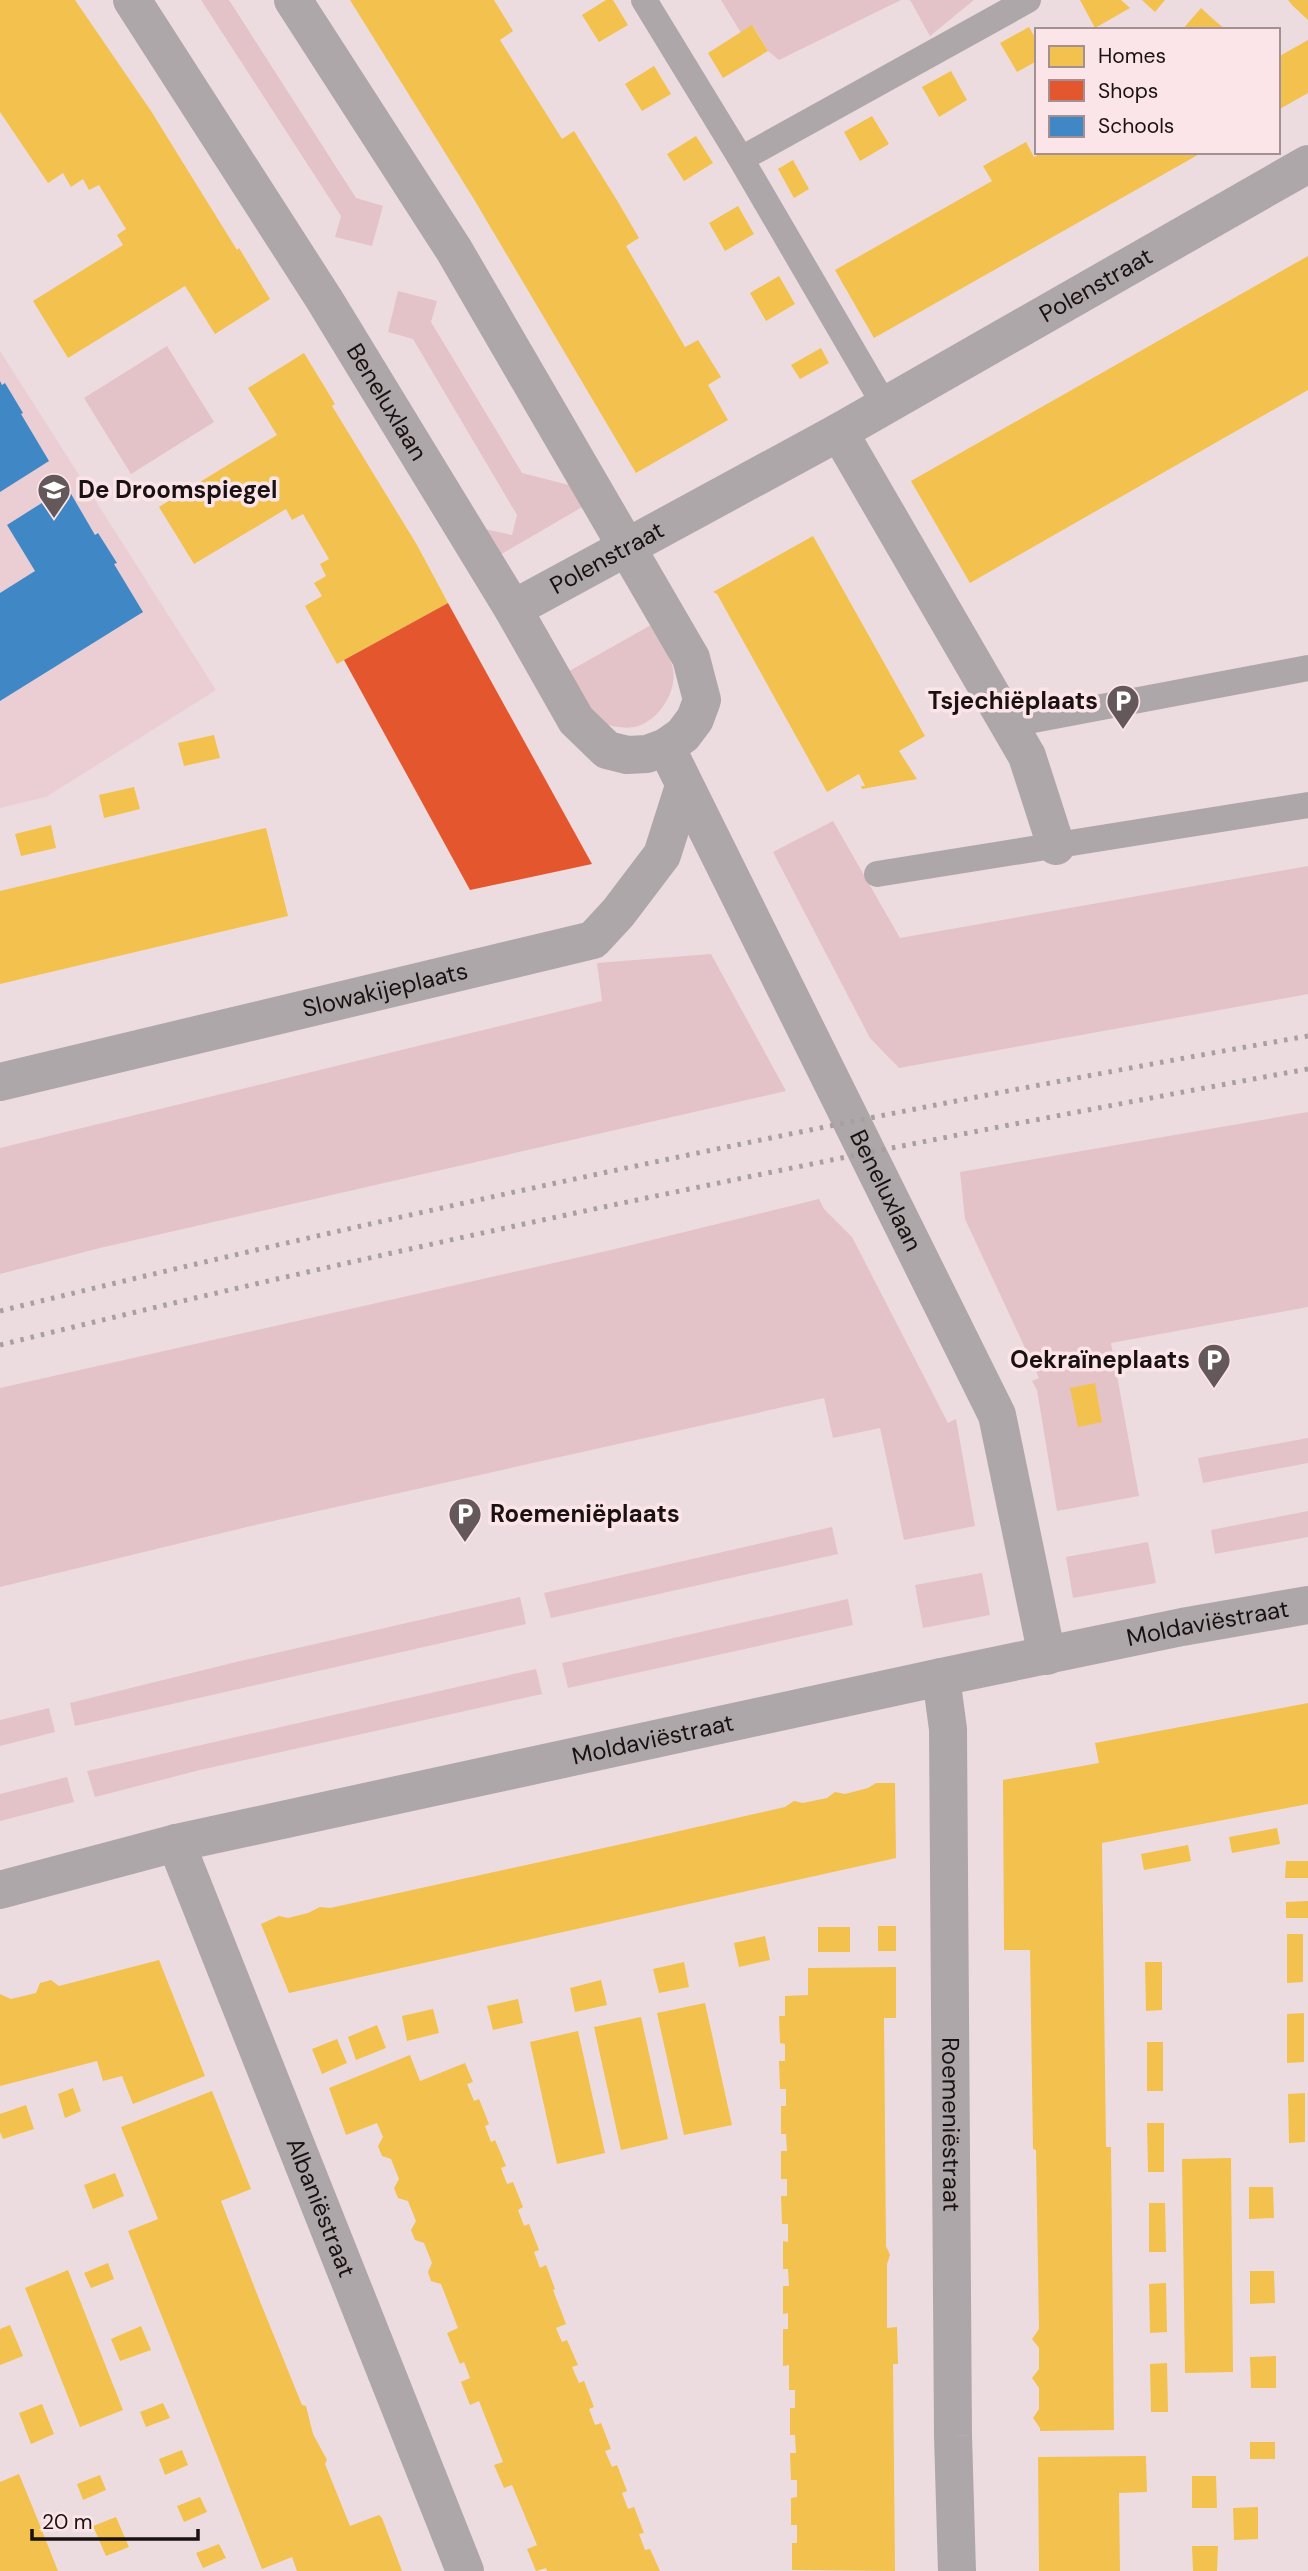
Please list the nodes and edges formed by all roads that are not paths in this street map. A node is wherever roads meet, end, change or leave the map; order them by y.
1 (132, 0) edge
2 (293, 0) edge
3 (644, 0) edge
4 (1028, 0) edge
5 (741, 159) junction
6 (1308, 164) edge
7 (885, 406) junction
8 (839, 432) junction
9 (627, 546) junction
10 (513, 609) junction
11 (1308, 668) edge
12 (1007, 725) junction
13 (666, 747) junction
14 (684, 786) junction
15 (1308, 805) edge
16 (1056, 846) junction
17 (877, 874) dead end
18 (0, 1082) edge
19 (1308, 1605) edge
20 (1047, 1656) junction
21 (941, 1677) junction
22 (176, 1843) junction
23 (0, 1890) edge
24 (465, 2571) edge
25 (957, 2571) edge

1 - 10 street, Beneluxlaan
2 - 9 street, Beneluxlaan
3 - 5 lane
4 - 5 lane
5 - 7 lane
6 - 7 street, Polenstraat
7 - 8 street, Polenstraat
8 - 9 street, Polenstraat
8 - 12 street
9 - 10 street, Polenstraat
9 - 13 street, Beneluxlaan
10 - 13 street, Beneluxlaan
11 - 12 lane
12 - 16 street
13 - 14 street, Beneluxlaan
14 - 18 street, Slowakijeplaats
14 - 20 street, Beneluxlaan
15 - 16 lane
16 - 17 lane
19 - 20 street, Moldaviëstraat
20 - 21 street, Moldaviëstraat
21 - 22 street, Moldaviëstraat
21 - 25 street, Roemeniëstraat
22 - 23 street, Moldaviëstraat
22 - 24 street, Albaniëstraat

